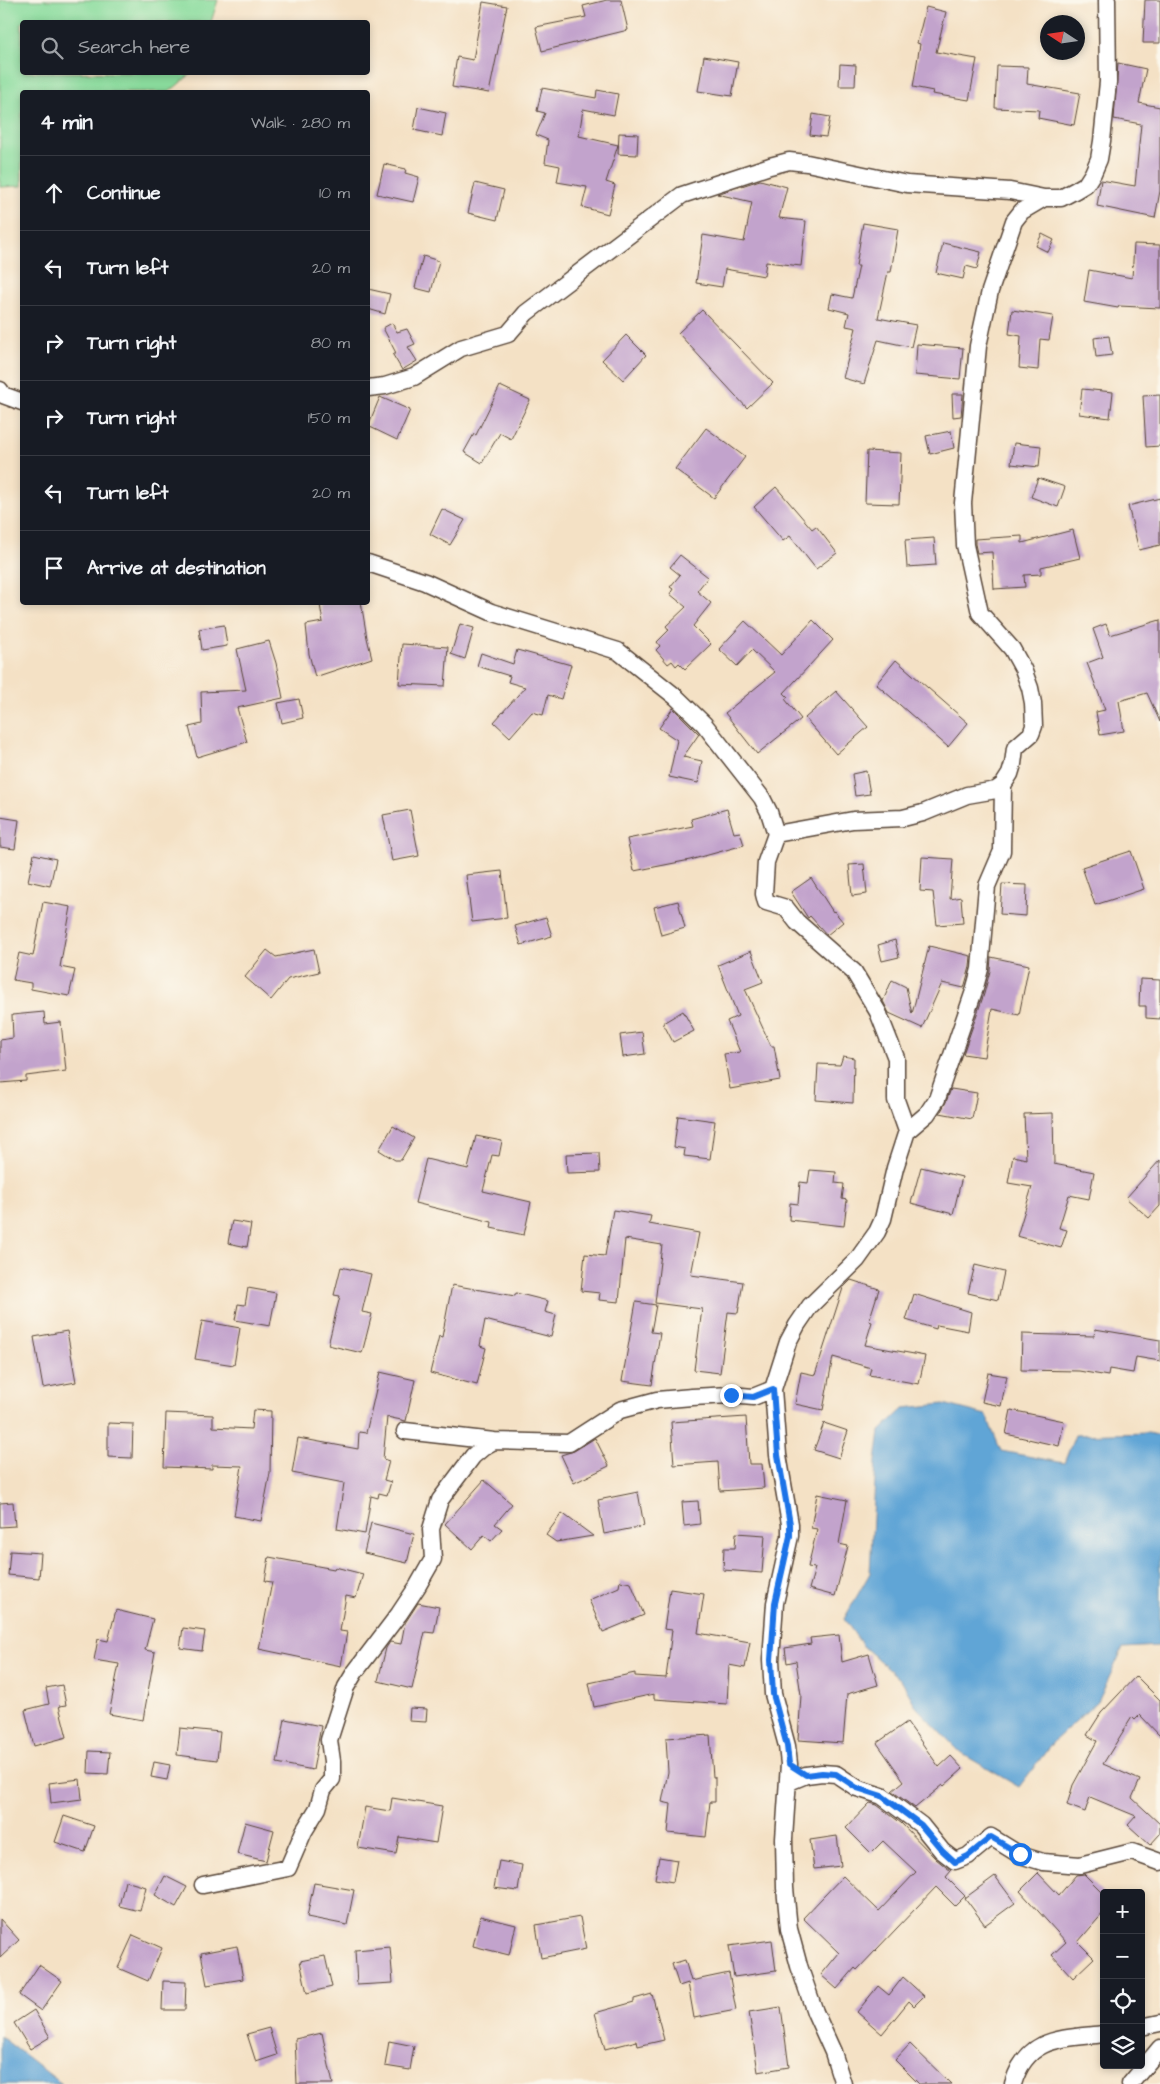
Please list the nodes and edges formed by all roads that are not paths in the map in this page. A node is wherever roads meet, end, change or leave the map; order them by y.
1 (1108, 0) edge
2 (1044, 198) junction
3 (370, 388) edge
4 (1, 397) edge
5 (20, 402) edge
6 (370, 564) edge
7 (1003, 785) junction
8 (776, 834) junction
9 (907, 1132) junction
10 (773, 1389) junction
11 (405, 1431) dead end
12 (494, 1441) junction
13 (789, 1764) junction
14 (806, 1775) junction
15 (788, 1782) junction
16 (1160, 1862) edge
17 (204, 1885) dead end
18 (1160, 2023) edge
19 (1145, 2026) edge
20 (1100, 2035) edge
21 (1160, 2048) edge
22 (843, 2084) edge
23 (1013, 2084) edge
24 (1130, 2084) edge

1 - 2 street
2 - 3 street
2 - 7 street
4 - 5 street
6 - 8 street
7 - 8 street
7 - 9 street
8 - 9 street
9 - 10 street
10 - 12 street
10 - 13 street
11 - 12 street
12 - 17 street
13 - 14 street
13 - 15 street
14 - 15 street
14 - 16 street
15 - 22 street
18 - 19 street
20 - 23 street
21 - 24 street

